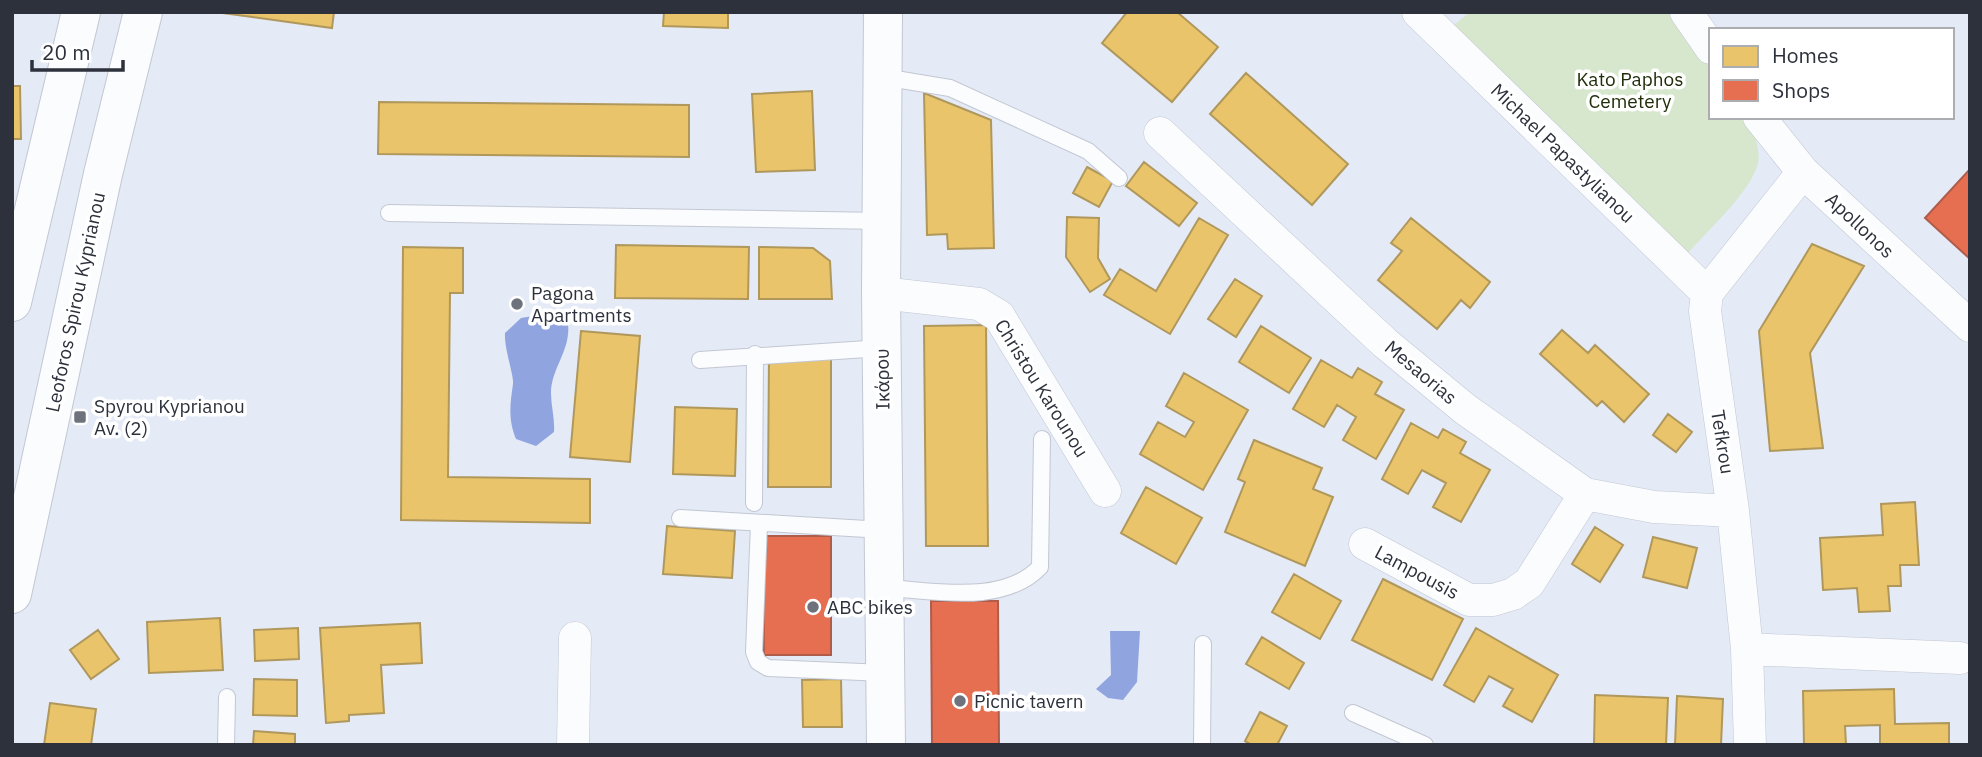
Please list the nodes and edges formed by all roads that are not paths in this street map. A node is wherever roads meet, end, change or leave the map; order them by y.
1 (81, 12) edge
2 (143, 12) edge
3 (883, 12) edge
4 (1418, 12) edge
5 (1686, 12) edge
6 (1709, 45) edge
7 (883, 77) junction
8 (1761, 119) edge
9 (1160, 133) dead end
10 (1803, 172) junction
11 (1119, 178) dead end
12 (389, 213) dead end
13 (883, 221) junction
14 (881, 293) junction
15 (1707, 293) junction
16 (12, 302) edge
17 (1970, 326) edge
18 (882, 348) junction
19 (755, 354) junction
20 (700, 360) dead end
21 (1042, 439) dead end
22 (1105, 491) dead end
23 (1585, 494) junction
24 (754, 503) dead end
25 (1733, 511) junction
26 (680, 518) dead end
27 (759, 523) junction
28 (884, 530) junction
29 (1365, 544) dead end
30 (884, 588) junction
31 (12, 594) edge
32 (575, 638) dead end
33 (1203, 644) dead end
34 (1747, 649) junction
35 (1960, 658) dead end
36 (885, 673) junction
37 (227, 697) dead end
38 (1353, 713) dead end
39 (226, 745) edge
40 (573, 745) edge
41 (886, 745) edge
42 (1202, 745) edge
43 (1425, 745) edge
44 (1750, 745) edge

1 - 16 main road
2 - 31 main road, Leoforos Spirou Kyprianou
3 - 7 main road, Ικάρου
4 - 15 street, Michael Papastylianou
5 - 6 street
7 - 11 lane
7 - 13 main road, Ικάρου
8 - 10 street, Apollonos
9 - 23 street, Mesaorias
10 - 15 street
10 - 17 street, Apollonos
12 - 13 lane
13 - 14 main road, Ικάρου
14 - 18 main road, Ικάρου
14 - 22 street, Christou Karounou
15 - 25 street, Tefkrou
18 - 19 lane
18 - 28 main road, Ικάρου
19 - 20 lane
19 - 24 lane
21 - 30 lane
23 - 25 street, Mesaorias
23 - 29 street, Lampousis
25 - 34 street, Tefkrou
26 - 27 lane
27 - 28 lane
27 - 36 lane
28 - 30 main road, Ικάρου
30 - 36 main road, Ικάρου
32 - 40 street
33 - 42 lane
34 - 35 street
34 - 44 street, Tefkrou
36 - 41 main road, Ικάρου
37 - 39 lane
38 - 43 lane

